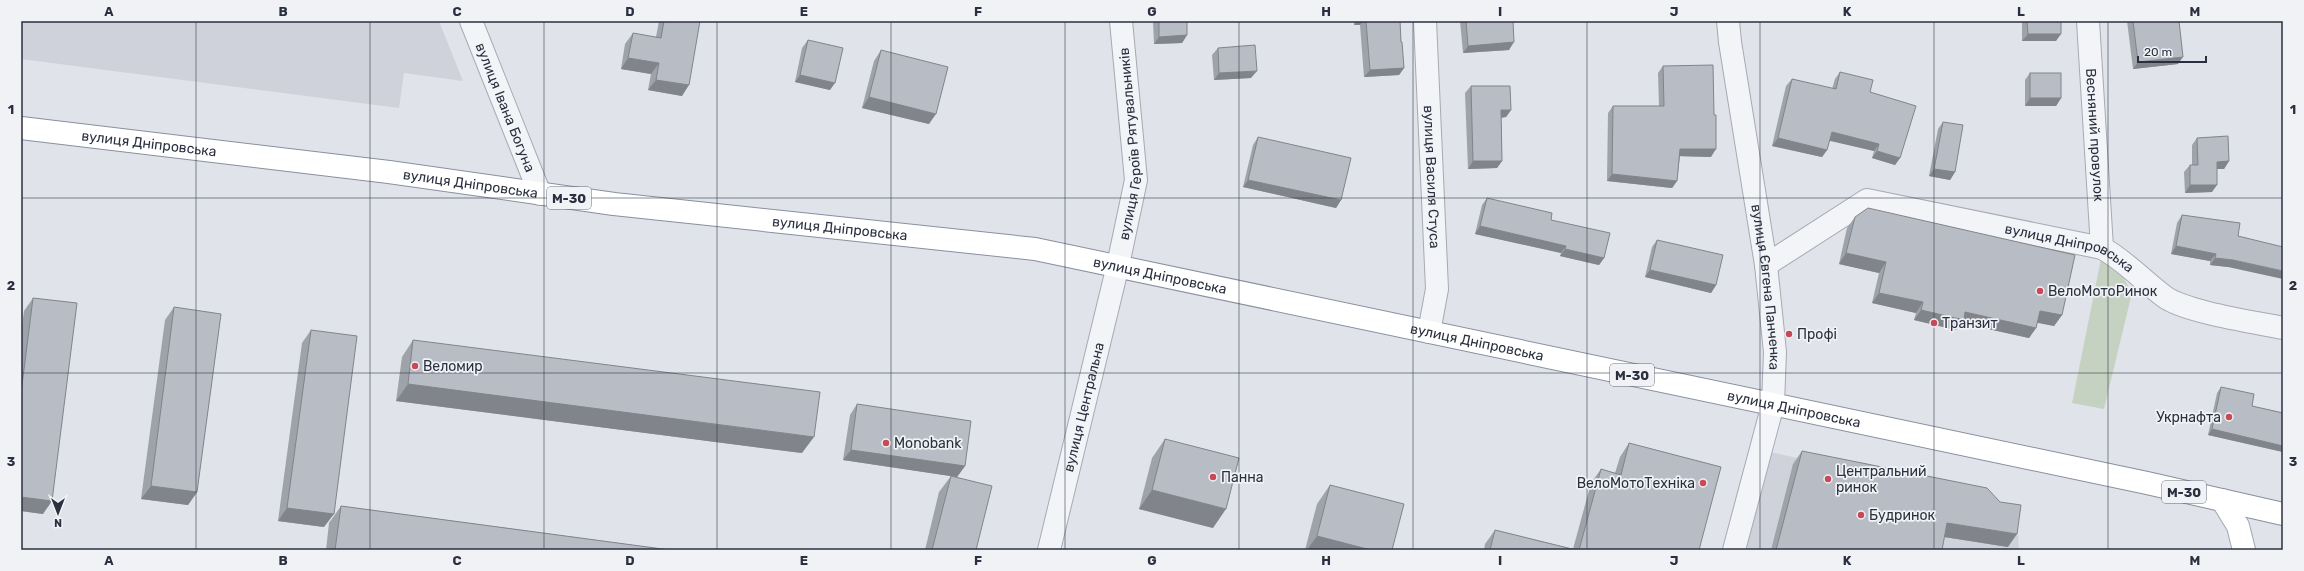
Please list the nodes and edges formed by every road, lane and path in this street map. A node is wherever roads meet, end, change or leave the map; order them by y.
1 (471, 21) edge
2 (1121, 21) edge
3 (1425, 21) edge
4 (1728, 21) edge
5 (2088, 21) edge
6 (21, 128) edge
7 (540, 194) junction
8 (2102, 248) junction
9 (1118, 265) junction
10 (1766, 265) junction
11 (2283, 328) edge
12 (1429, 332) junction
13 (1773, 404) junction
14 (2222, 500) junction
15 (2283, 514) edge
16 (1049, 550) edge
17 (1734, 550) edge
18 (2244, 550) edge

1 - 7 street, вулиця Івана Богуна
2 - 9 street, вулиця Героїв Рятувальників
3 - 12 street, вулиця Василя Стуса
4 - 10 street, вулиця Євгена Панченка
5 - 8 street, Весняний провулок
6 - 7 main road, вулиця Дніпровська / М-30
7 - 9 main road, вулиця Дніпровська / М-30
8 - 10 street, вулиця Дніпровська
8 - 11 street, вулиця Дніпровська
9 - 12 main road, вулиця Дніпровська / М-30
9 - 16 street, вулиця Центральна
10 - 13 street, вулиця Євгена Панченка
12 - 13 main road, вулиця Дніпровська / М-30
13 - 14 main road, вулиця Дніпровська / М-30
13 - 17 street, вулиця Євгена Панченка
14 - 15 main road, вулиця Дніпровська / М-30
14 - 18 main road

